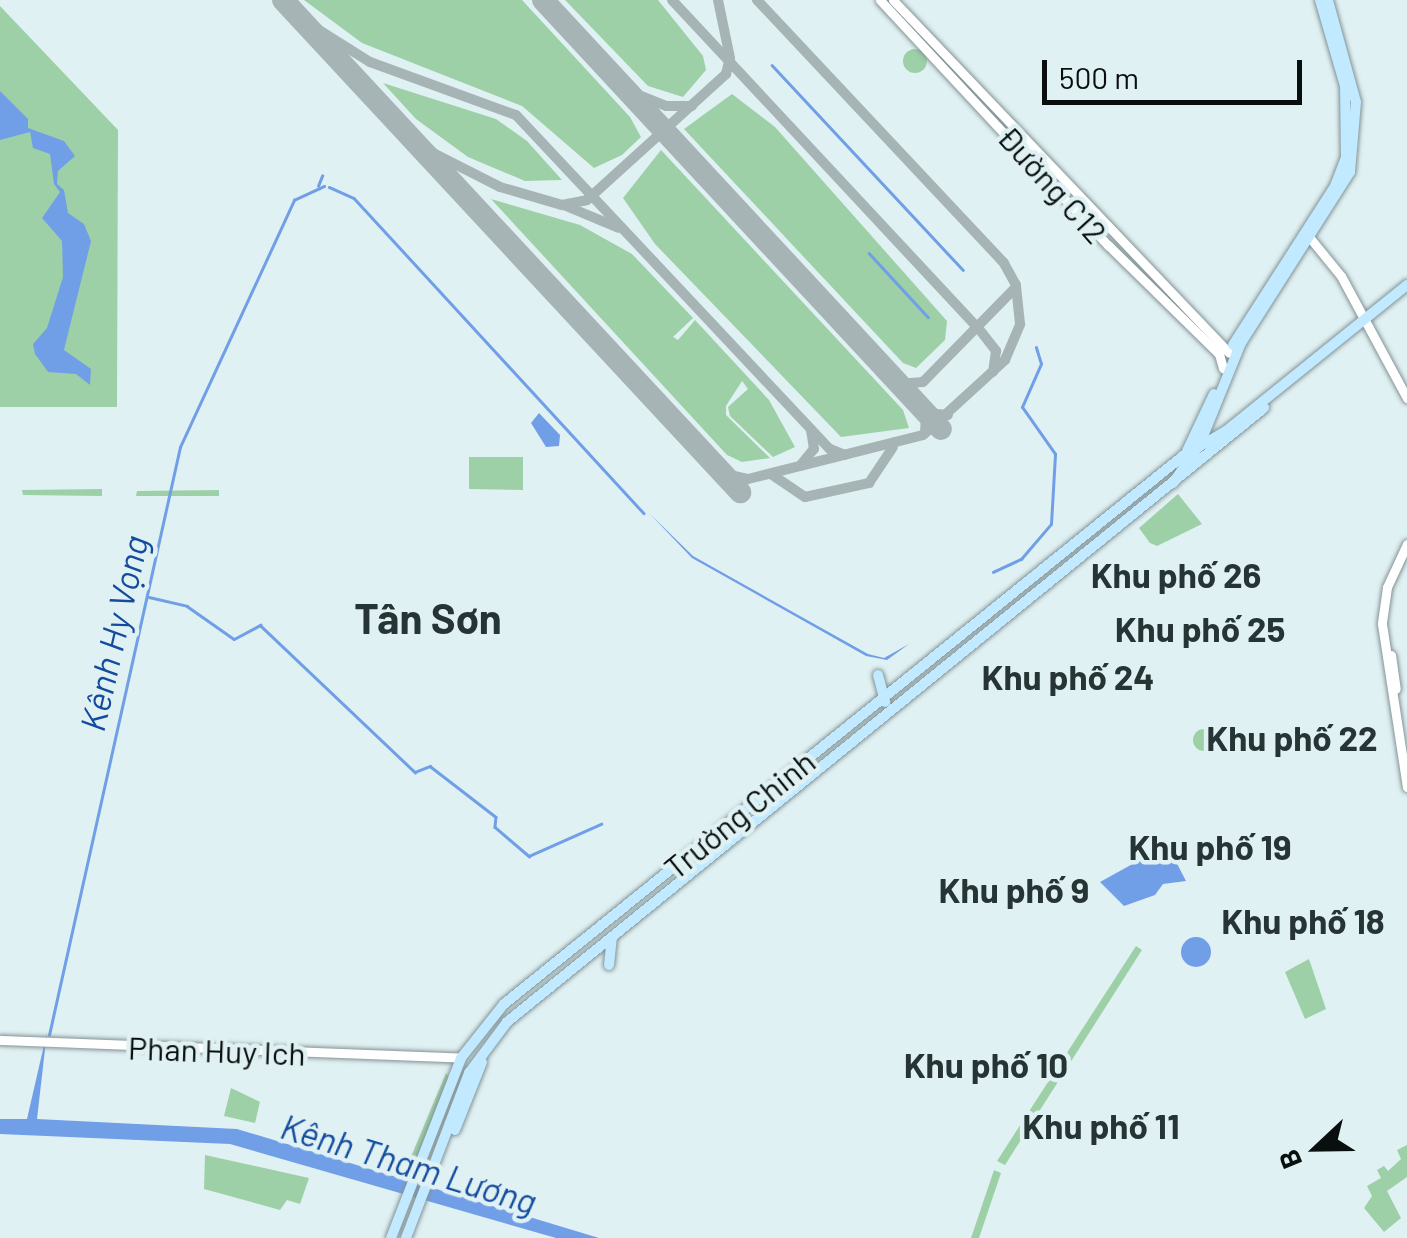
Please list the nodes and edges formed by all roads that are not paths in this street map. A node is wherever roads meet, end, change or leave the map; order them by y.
1 (880, 0) edge
2 (893, 0) edge
3 (1324, 0) edge
4 (1308, 233) junction
5 (1407, 288) edge
6 (1366, 322) junction
7 (1234, 343) junction
8 (1223, 368) junction
9 (1407, 398) edge
10 (1215, 412) junction
11 (1242, 424) junction
12 (1195, 444) junction
13 (1187, 458) junction
14 (1162, 495) junction
15 (1407, 544) edge
16 (1407, 557) edge
17 (878, 675) dead end
18 (905, 695) junction
19 (885, 703) junction
20 (1407, 750) edge
21 (1407, 787) edge
22 (668, 884) junction
23 (614, 934) junction
24 (608, 946) junction
25 (587, 950) junction
26 (609, 965) dead end
27 (0, 1040) edge
28 (461, 1067) junction
29 (441, 1135) junction
30 (414, 1207) junction
31 (394, 1238) edge
32 (410, 1238) edge

1 - 8 main road, Đường C12
2 - 7 main road, Đường C12
3 - 4 main road
4 - 6 main road
4 - 7 main road
5 - 6 main road, Trường Chinh
6 - 9 main road
6 - 11 main road, Trường Chinh
7 - 8 main road
7 - 10 main road
8 - 12 main road
10 - 11 main road
10 - 12 main road
11 - 12 main road, Trường Chinh
11 - 14 main road, Trường Chinh
12 - 13 main road, Trường Chinh
13 - 14 main road, Trường Chinh
13 - 18 main road, Trường Chinh
14 - 18 main road, Trường Chinh
15 - 21 main road
16 - 20 main road
17 - 19 main road
18 - 19 main road, Trường Chinh
18 - 22 main road, Trường Chinh
19 - 22 main road, Trường Chinh
22 - 23 main road, Trường Chinh
22 - 24 main road, Trường Chinh
22 - 25 main road, Trường Chinh
23 - 24 main road
23 - 25 main road, Trường Chinh
24 - 25 main road, Trường Chinh
24 - 26 main road
25 - 28 main road, Trường Chinh
25 - 28 main road, Trường Chinh
27 - 28 main road, Phan Huy Ich
28 - 29 main road, Trường Chinh
28 - 29 main road, Trường Chinh
28 - 29 main road
29 - 30 main road, Trường Chinh
30 - 31 main road
30 - 32 main road

